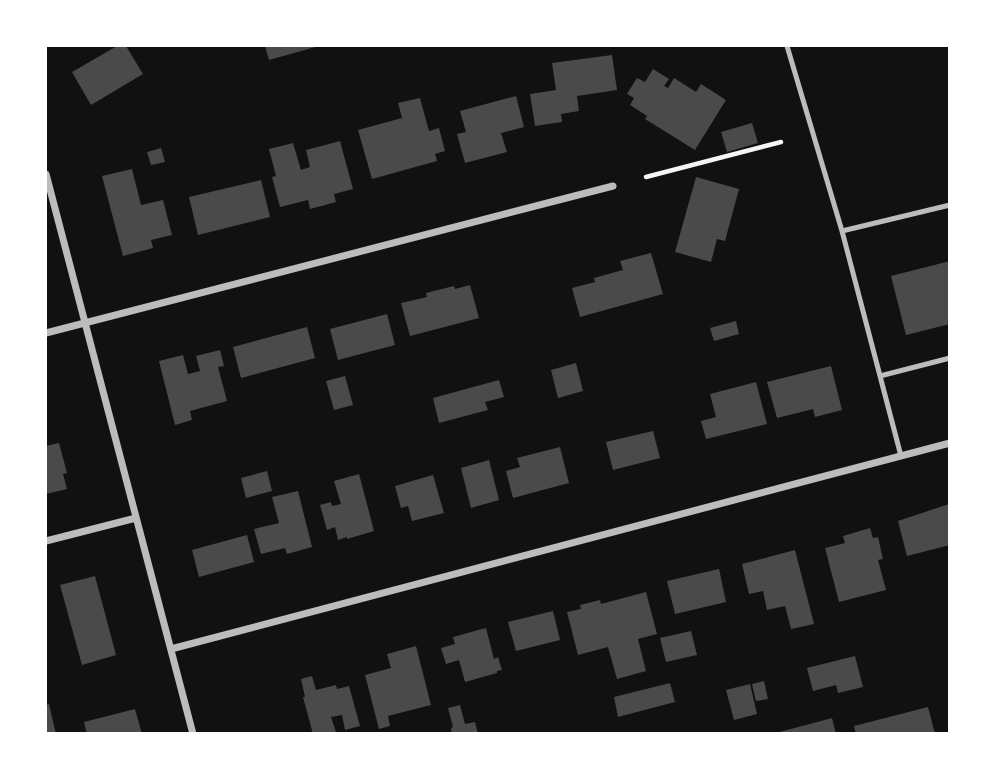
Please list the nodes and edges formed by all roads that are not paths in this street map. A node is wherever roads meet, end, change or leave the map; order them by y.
1 (787, 46) edge
2 (46, 174) edge
3 (613, 186) dead end
4 (950, 205) edge
5 (842, 231) junction
6 (86, 324) junction
7 (46, 333) edge
8 (950, 358) edge
9 (880, 376) junction
10 (950, 443) edge
11 (901, 456) junction
12 (136, 518) junction
13 (46, 541) edge
14 (171, 649) junction
15 (193, 733) edge

1 - 5 lane
2 - 6 street
3 - 6 street
4 - 5 lane
5 - 9 lane
6 - 7 street
6 - 12 street
8 - 9 lane
9 - 11 lane
10 - 11 street
11 - 14 street
12 - 13 street
12 - 14 street
14 - 15 street

